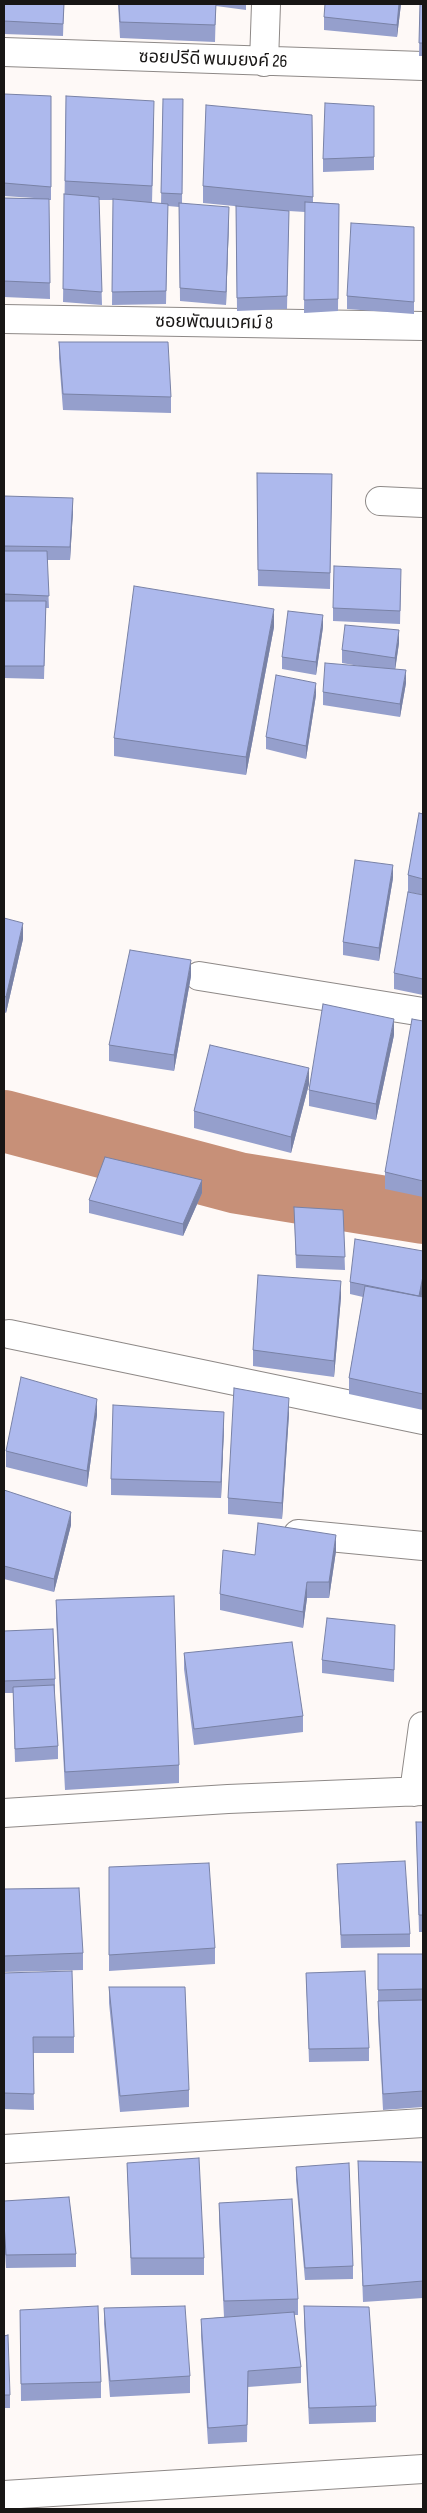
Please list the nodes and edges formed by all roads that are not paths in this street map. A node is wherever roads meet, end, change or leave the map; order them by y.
1 (266, 4) edge
2 (4, 52) edge
3 (264, 62) junction
4 (423, 66) edge
5 (4, 320) edge
6 (423, 326) edge
7 (380, 501) dead end
8 (423, 502) edge
9 (199, 976) dead end
10 (423, 1012) edge
11 (9, 1334) dead end
12 (423, 1420) edge
13 (277, 1532) edge
14 (423, 1546) edge
15 (423, 1726) edge
16 (418, 1792) edge
17 (4, 1813) edge
18 (423, 2123) edge
19 (4, 2149) edge
20 (423, 2469) edge
21 (4, 2495) edge

1 - 3 street
2 - 3 street, ซอยปรีดี พนมยงค์ 26
3 - 4 street, ซอยปรีดี พนมยงค์ 26
5 - 6 street, ซอยพัฒนเวศม์ 8
7 - 8 street
9 - 10 street
11 - 12 street
13 - 14 street
15 - 16 street
16 - 17 street
18 - 19 street
20 - 21 street

